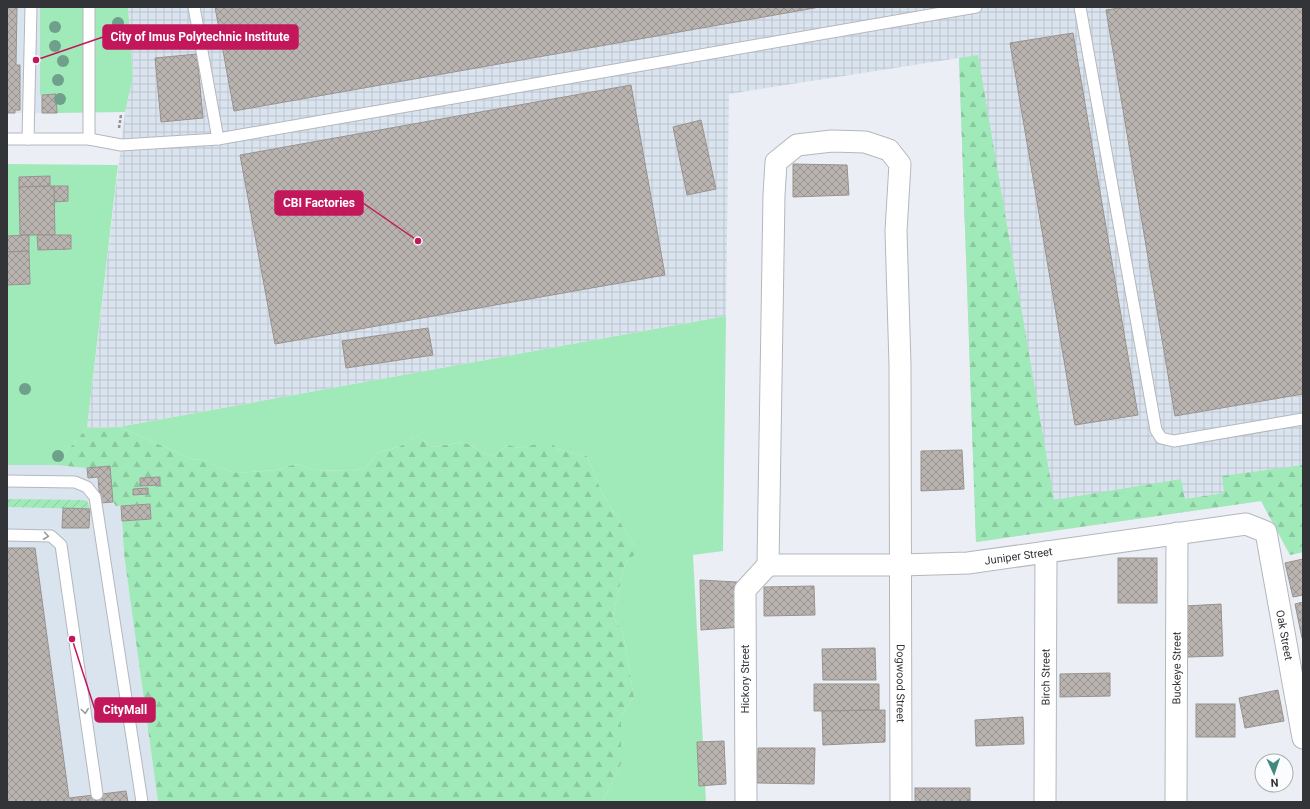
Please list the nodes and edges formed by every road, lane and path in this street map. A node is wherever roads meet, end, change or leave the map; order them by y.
1 (31, 7) edge
2 (89, 7) edge
3 (194, 7) edge
4 (976, 7) edge
5 (1080, 7) edge
6 (89, 138) junction
7 (7, 139) edge
8 (28, 139) junction
9 (218, 139) junction
10 (1303, 419) edge
11 (7, 481) edge
12 (1266, 532) joint
13 (1177, 533) junction
14 (7, 535) edge
15 (1046, 552) junction
16 (768, 564) junction
17 (901, 565) junction
18 (1303, 738) edge
19 (97, 794) dead end
20 (142, 802) edge
21 (746, 802) edge
22 (901, 802) edge
23 (1045, 802) edge
24 (1176, 802) edge

1 - 8 lane
2 - 6 lane
3 - 9 lane
4 - 9 lane
5 - 10 lane
6 - 8 lane
6 - 9 lane
7 - 8 lane
11 - 20 lane
12 - 13 street, Juniper Street
12 - 18 street, Oak Street
13 - 15 street, Juniper Street
13 - 24 street, Buckeye Street
14 -> 19 lane
15 - 17 street, Juniper Street
15 - 23 street, Birch Street
16 - 17 street, Juniper Street
16 - 17 street, Dogwood Street
16 - 21 street, Hickory Street
17 - 22 street, Dogwood Street

